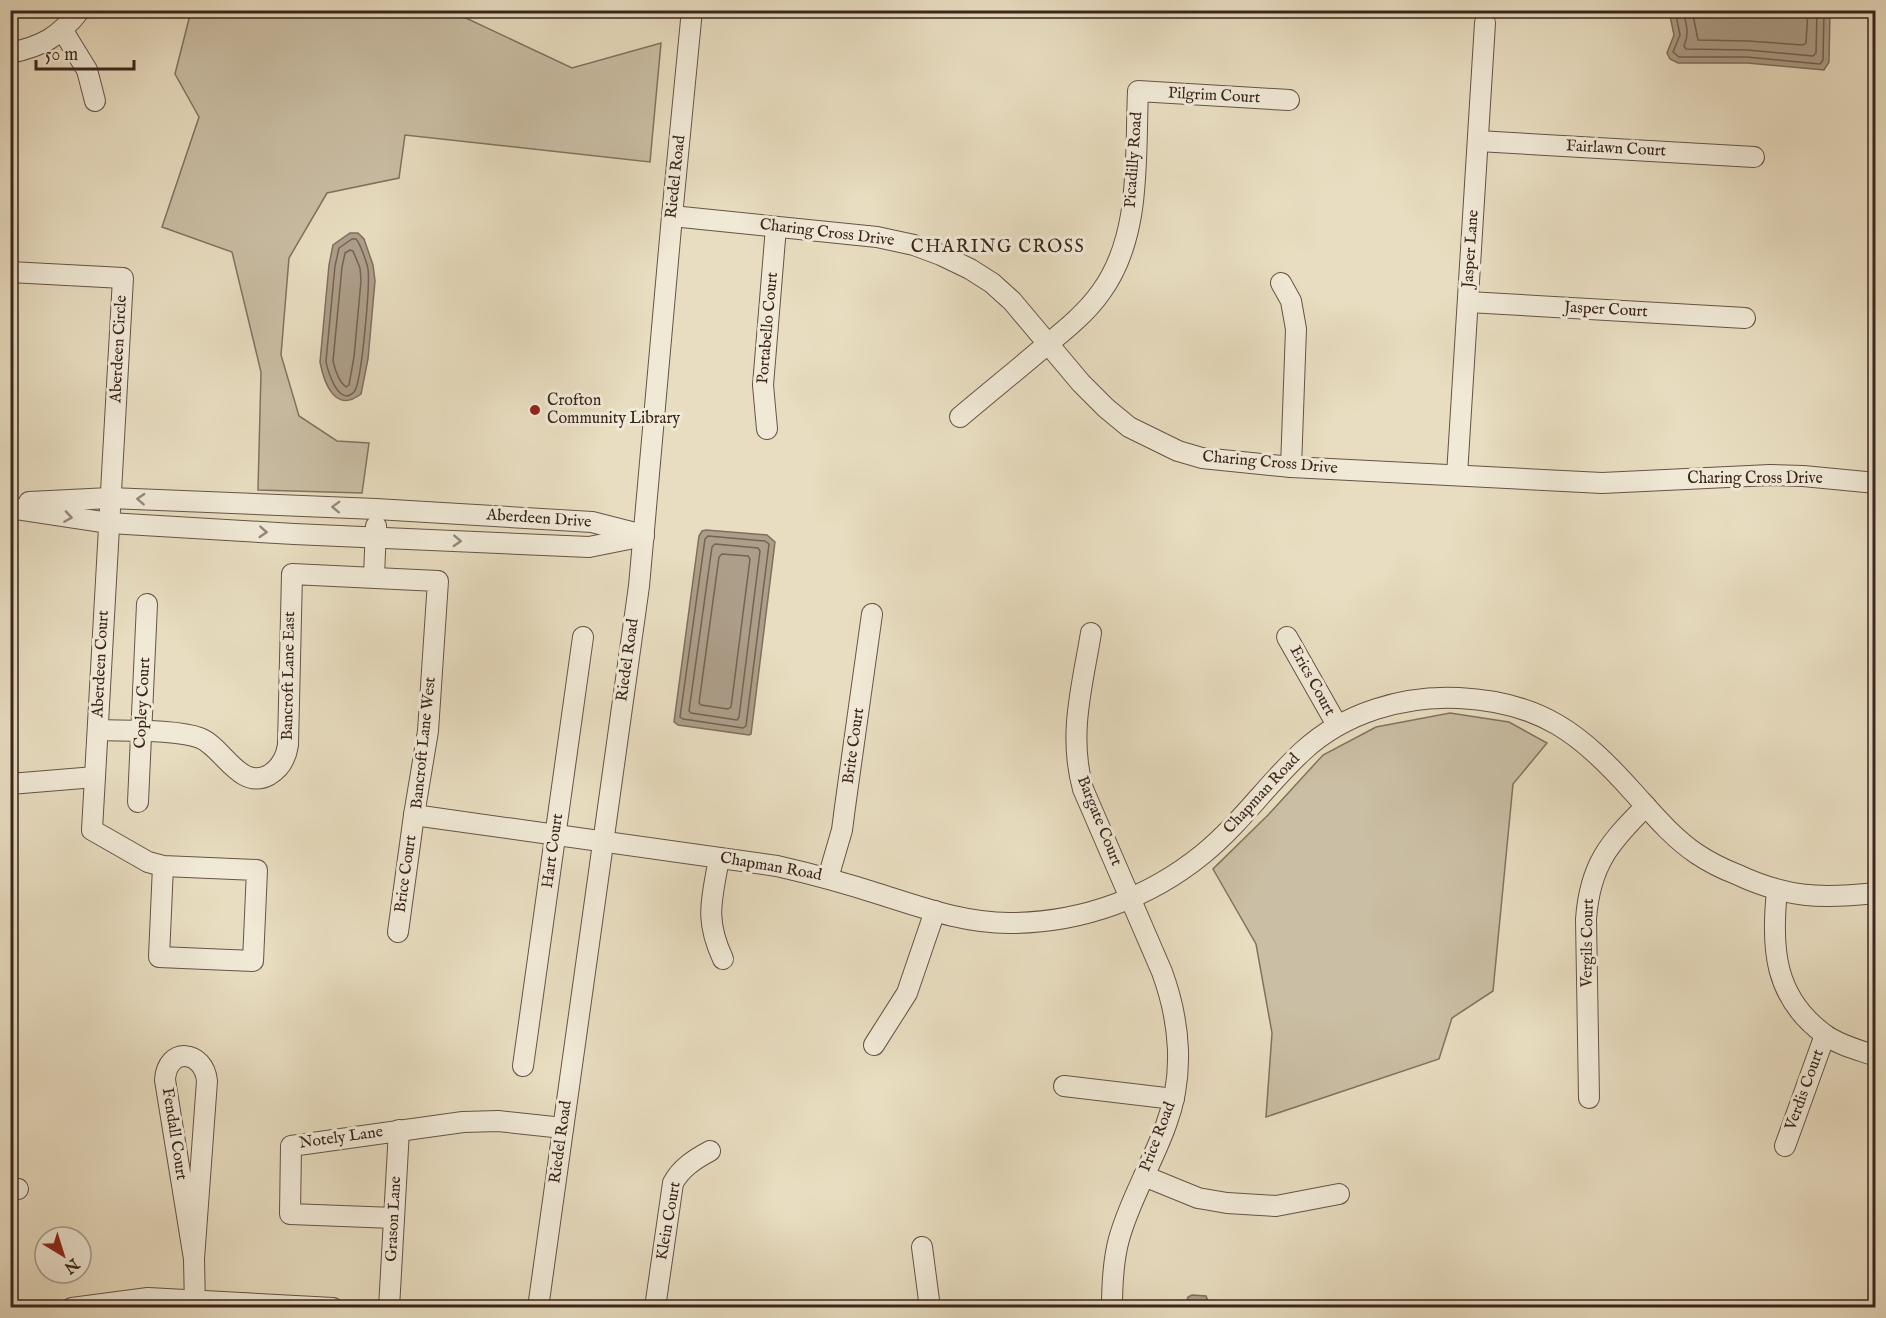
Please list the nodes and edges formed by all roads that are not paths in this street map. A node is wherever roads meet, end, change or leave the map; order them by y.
1 (80, 10) edge
2 (692, 10) edge
3 (1485, 23) dead end
4 (63, 31) junction
5 (10, 53) edge
6 (1138, 92) joint
7 (1289, 100) dead end
8 (94, 101) dead end
9 (1478, 141) junction
10 (1754, 157) dead end
11 (672, 216) junction
12 (777, 227) junction
13 (10, 272) edge
14 (1281, 283) dead end
15 (1468, 302) junction
16 (1745, 318) dead end
17 (1049, 344) junction
18 (960, 417) dead end
19 (767, 429) dead end
20 (1291, 467) junction
21 (1457, 475) junction
22 (1875, 483) edge
23 (110, 498) junction
24 (10, 504) edge
25 (10, 508) edge
26 (376, 509) junction
27 (109, 523) junction
28 (645, 536) junction
29 (375, 537) junction
30 (375, 578) junction
31 (147, 604) dead end
32 (872, 614) dead end
33 (1091, 633) dead end
34 (582, 636) dead end
35 (1287, 637) dead end
36 (1337, 725) junction
37 (98, 730) junction
38 (141, 731) junction
39 (95, 777) junction
40 (10, 784) edge
41 (138, 801) dead end
42 (1646, 806) junction
43 (414, 815) junction
44 (555, 834) junction
45 (602, 841) junction
46 (719, 858) junction
47 (164, 866) junction
48 (828, 878) junction
49 (1777, 891) junction
50 (1875, 893) edge
51 (1132, 899) junction
52 (935, 911) junction
53 (398, 932) dead end
54 (723, 959) dead end
55 (1825, 1035) junction
56 (874, 1045) dead end
57 (1875, 1056) edge
58 (523, 1066) dead end
59 (1064, 1086) dead end
60 (1174, 1098) junction
61 (1589, 1098) dead end
62 (563, 1128) junction
63 (399, 1130) junction
64 (1785, 1146) dead end
65 (710, 1151) dead end
66 (1144, 1176) junction
67 (1339, 1194) dead end
68 (394, 1218) junction
69 (922, 1247) dead end
70 (194, 1259) junction
71 (195, 1304) edge
72 (72, 1308) edge
73 (333, 1308) edge
74 (389, 1308) edge
75 (538, 1308) edge
76 (655, 1308) edge
77 (930, 1308) edge
78 (1112, 1308) edge

1 - 4 street
2 - 11 street, Riedel Road
3 - 9 street, Jasper Lane
4 - 5 street
4 - 8 street
6 - 7 street, Pilgrim Court
6 - 17 street, Picadilly Road
9 - 10 street, Fairlawn Court
9 - 15 street, Jasper Lane
11 - 12 street, Charing Cross Drive
11 - 28 street, Riedel Road
12 - 17 street, Charing Cross Drive
12 - 19 street, Portabello Court
13 - 23 street, Aberdeen Circle
14 - 20 street
15 - 16 street, Jasper Court
15 - 21 street, Jasper Lane
17 - 18 street, Picadilly Road
17 - 20 street, Charing Cross Drive
20 - 21 street, Charing Cross Drive
21 - 22 street, Charing Cross Drive
23 - 24 street, Aberdeen Drive
26 -> 23 street, Aberdeen Drive
23 - 27 street, Aberdeen Court
25 -> 27 street, Aberdeen Drive
26 - 28 street, Aberdeen Drive
26 - 29 street
27 -> 29 street, Aberdeen Drive
27 - 37 street, Aberdeen Court
29 -> 28 street, Aberdeen Drive
28 - 45 street, Riedel Road
29 - 30 street
30 - 38 street, Bancroft Lane East
30 - 43 street, Bancroft Lane West
31 - 38 street, Copley Court
32 - 48 street, Brite Court
33 - 51 street, Bargate Court
34 - 44 street, Hart Court
35 - 36 street, Erics Court
36 - 42 street, Chapman Road
36 - 51 street, Chapman Road
37 - 38 street, Bancroft Lane East
37 - 39 street, Aberdeen Court
38 - 41 street, Copley Court
39 - 40 street
39 - 47 street, Aberdeen Court
42 - 49 street, Chapman Road
42 - 61 street, Vergils Court
43 - 44 street, Bancroft Lane West
43 - 53 street, Brice Court
44 - 45 street, Bancroft Lane West
44 - 58 street, Hart Court
45 - 46 street, Chapman Road
45 - 62 street, Riedel Road
46 - 48 street, Chapman Road
46 - 54 street
47 - 47 street
48 - 52 street, Chapman Road
49 - 50 street, Chapman Road
49 - 55 street
51 - 52 street, Chapman Road
51 - 60 street, Price Road
52 - 56 street
55 - 57 street
55 - 64 street, Verdis Court
59 - 60 street
60 - 66 street, Price Road
62 - 63 street, Notely Lane
62 - 75 street, Riedel Road
63 - 68 street, Grason Lane
63 - 68 street, Notely Lane
65 - 76 street, Klein Court
66 - 67 street
66 - 78 street, Price Road
68 - 74 street, Grason Lane
69 - 77 street
70 - 70 street, Fendall Court
70 - 71 street, Fendall Court
71 - 72 street
71 - 73 street

